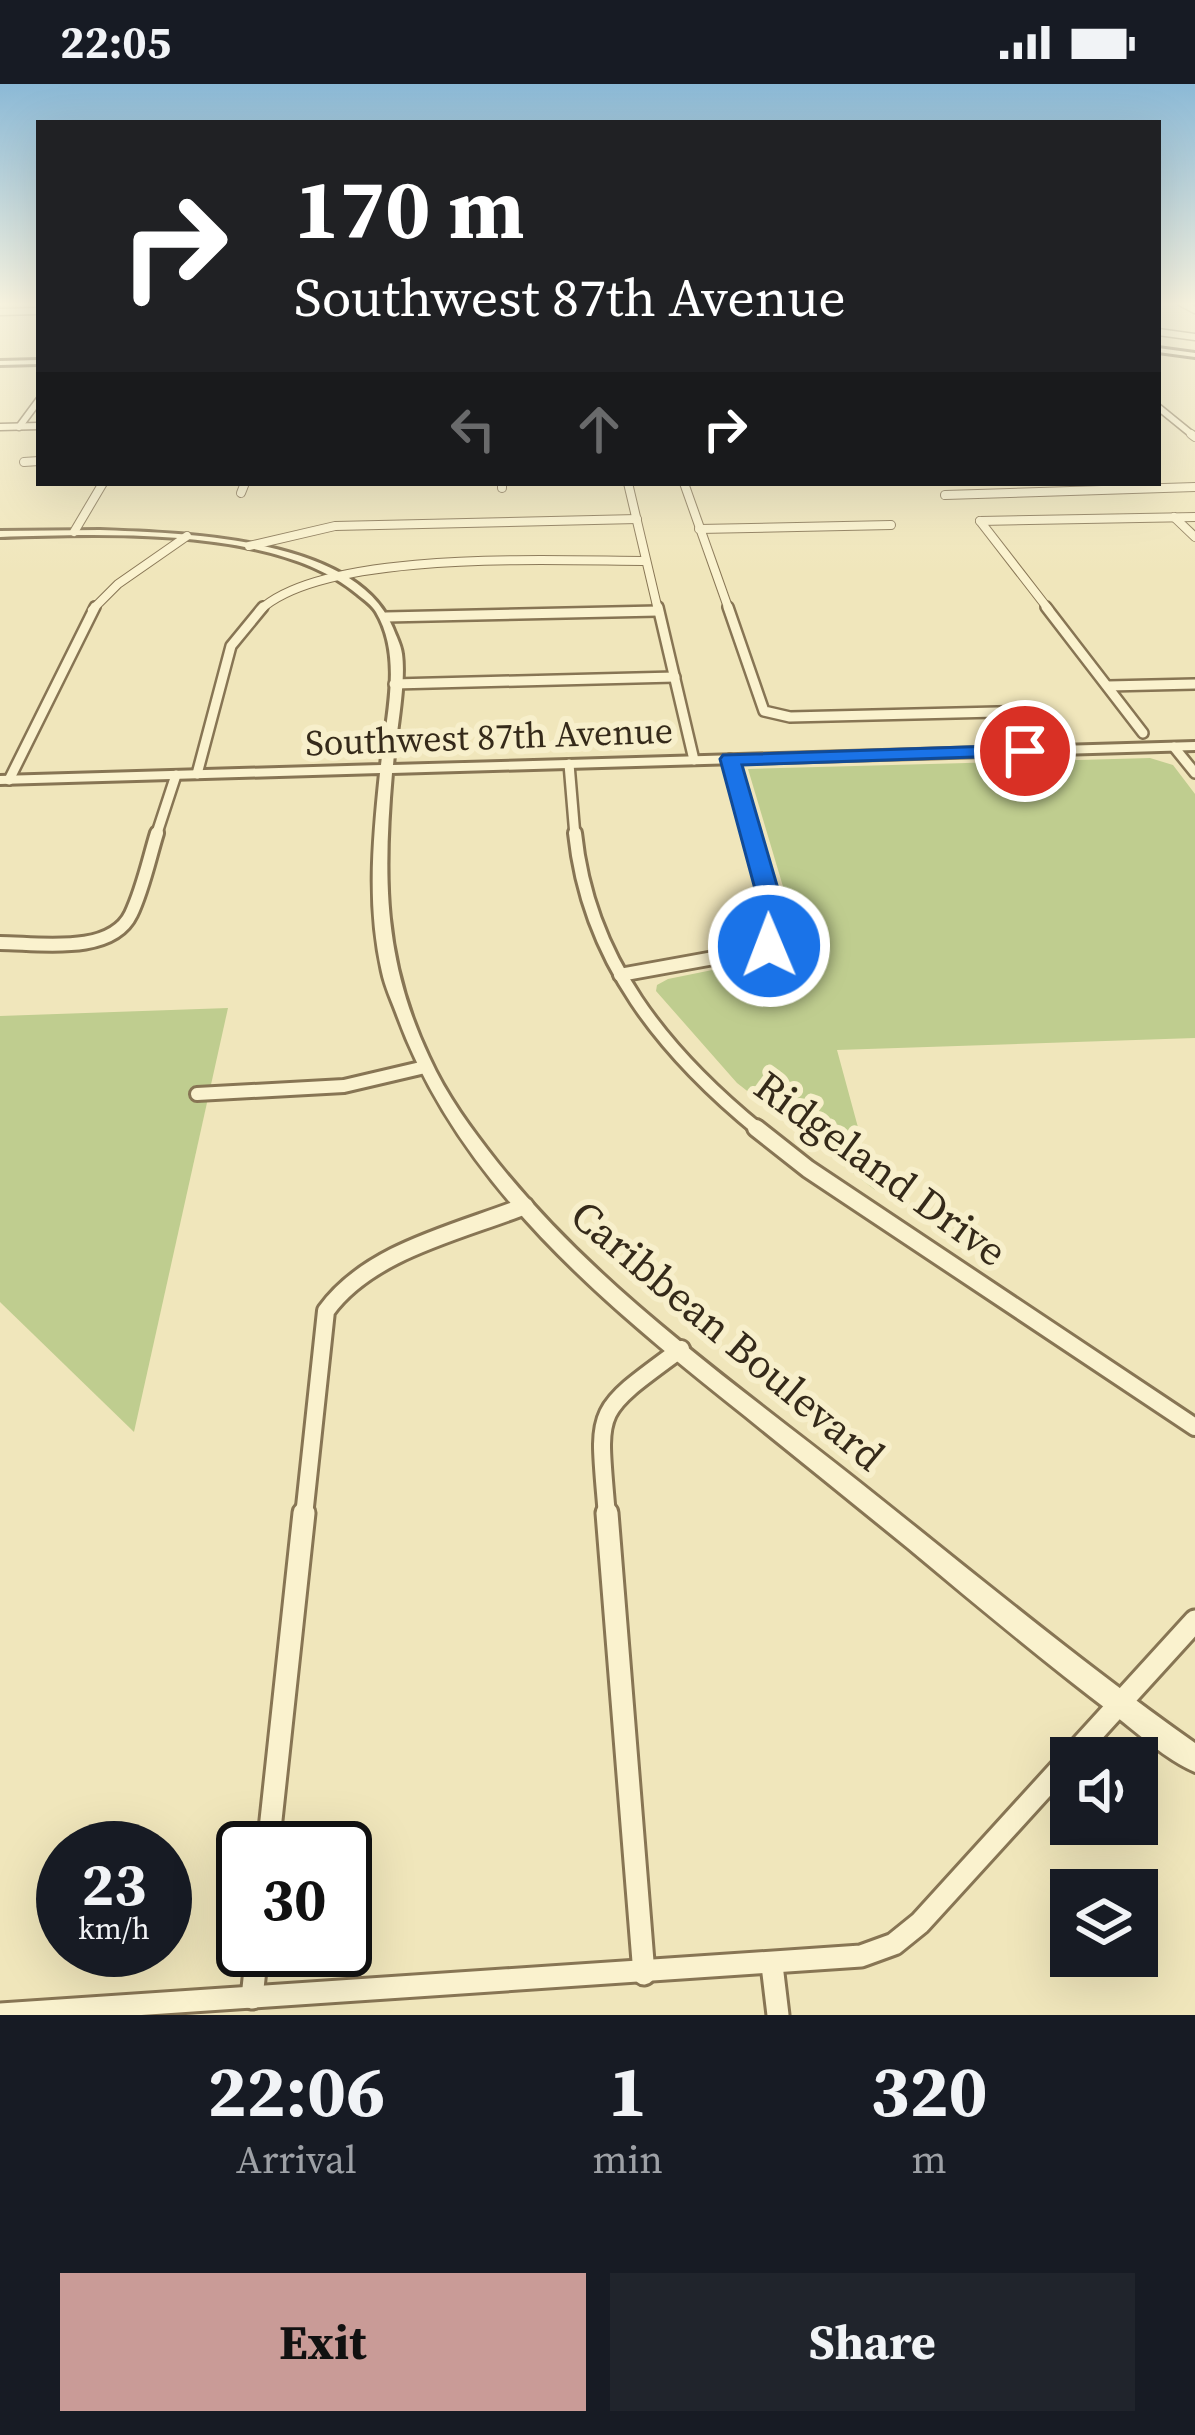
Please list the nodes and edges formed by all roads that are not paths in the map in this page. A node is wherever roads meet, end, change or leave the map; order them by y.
1 (36, 404) edge
2 (1161, 409) edge
3 (0, 427) edge
4 (19, 427) junction
5 (36, 427) edge
6 (1195, 437) edge
7 (36, 460) edge
8 (24, 462) dead end
9 (101, 486) edge
10 (244, 486) edge
11 (629, 486) edge
12 (685, 486) edge
13 (1195, 487) edge
14 (241, 494) dead end
15 (945, 495) dead end
16 (1174, 517) junction
17 (1195, 517) edge
18 (637, 519) junction
19 (891, 525) dead end
20 (699, 529) junction
21 (74, 532) junction
22 (0, 534) edge
23 (187, 536) junction
24 (1195, 537) edge
25 (249, 546) junction
26 (646, 561) junction
27 (338, 576) junction
28 (658, 611) junction
29 (386, 617) junction
30 (675, 677) junction
31 (394, 684) junction
32 (1195, 684) edge
33 (1108, 686) junction
34 (1143, 733) dead end
35 (1195, 746) edge
36 (1174, 747) junction
37 (1068, 750) junction
38 (730, 759) junction
39 (694, 760) junction
40 (569, 764) junction
41 (387, 769) junction
42 (1195, 773) edge
43 (197, 774) junction
44 (176, 775) junction
45 (4, 780) edge
46 (0, 943) edge
47 (620, 975) junction
48 (425, 1067) junction
49 (197, 1094) dead end
50 (525, 1206) junction
51 (681, 1349) junction
52 (1195, 1427) edge
53 (1195, 1621) edge
54 (1119, 1704) junction
55 (1195, 1759) edge
56 (271, 1821) edge
57 (772, 1965) junction
58 (644, 1974) junction
59 (254, 1977) edge
60 (252, 1998) junction
61 (0, 2014) edge
62 (778, 2015) edge

1 - 4 street
2 - 6 street
3 - 4 street
4 - 5 street
7 - 8 street
9 - 21 street
10 - 14 street
11 - 18 street
12 - 20 street
13 - 15 street
16 - 17 street
16 - 24 street
16 - 33 street
18 - 25 street
18 - 26 street
19 - 20 street
20 - 37 street
21 - 22 street
21 - 23 street
23 - 25 street
23 - 45 street
25 - 27 street
26 - 27 street
26 - 28 street
27 - 29 street
27 - 43 street
28 - 29 street
28 - 30 street
29 - 31 street, Caribbean Boulevard
30 - 31 street
30 - 39 street
31 - 41 street, Caribbean Boulevard
32 - 33 street
33 - 34 street
35 - 36 street, Southwest 87th Avenue
36 - 37 street, Southwest 87th Avenue
36 - 42 street
37 - 38 street, Southwest 87th Avenue
38 - 39 street, Southwest 87th Avenue
38 - 47 street
39 - 40 street, Southwest 87th Avenue
40 - 41 street, Southwest 87th Avenue
40 - 47 street, Ridgeland Drive
41 - 43 street, Southwest 87th Avenue
41 - 48 street, Caribbean Boulevard
43 - 44 street, Southwest 87th Avenue
44 - 45 street, Southwest 87th Avenue
44 - 46 street
47 - 52 street, Ridgeland Drive
48 - 49 street
48 - 50 street, Caribbean Boulevard
50 - 51 street, Caribbean Boulevard
50 - 56 street
51 - 54 street, Caribbean Boulevard
51 - 58 street
53 - 54 street
54 - 55 street, Caribbean Boulevard
54 - 57 street
57 - 58 street
57 - 62 street
58 - 60 street
59 - 60 street
60 - 61 street

